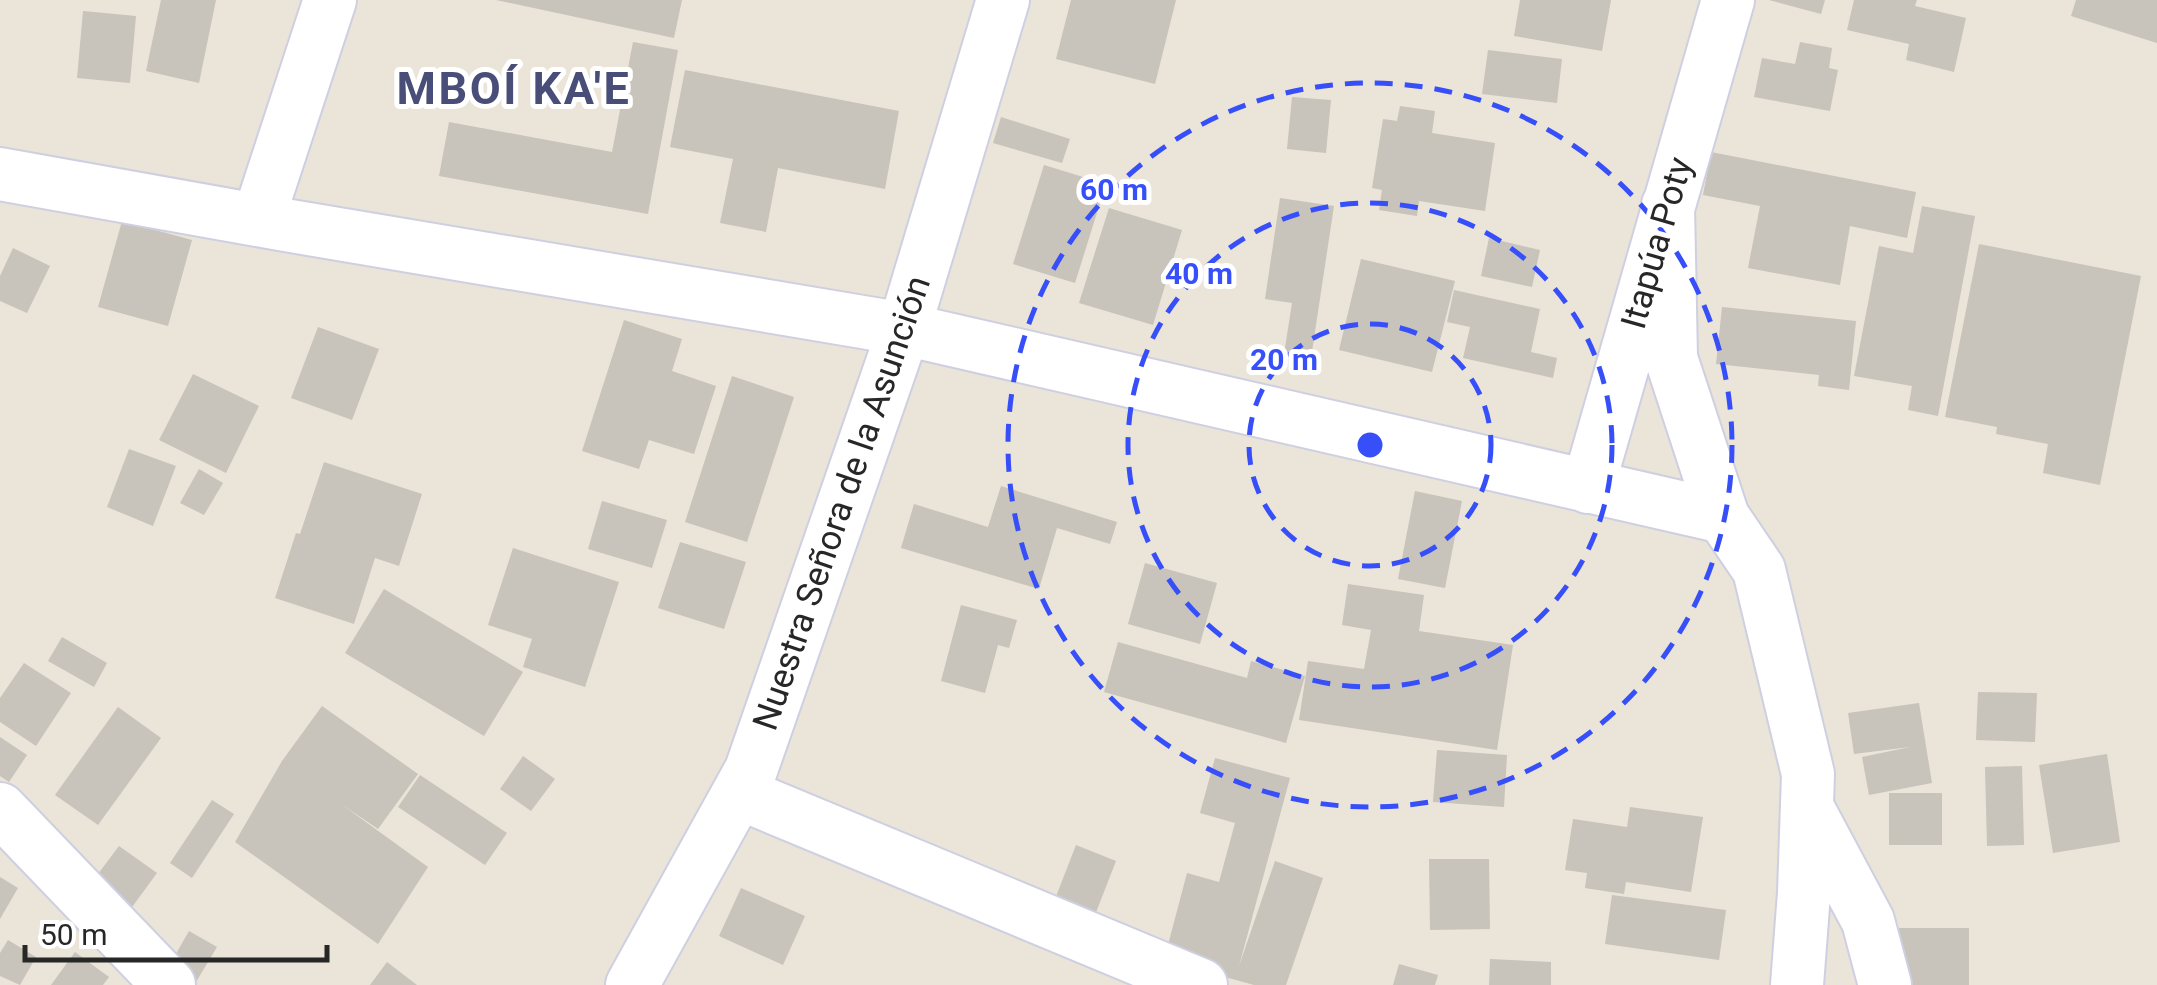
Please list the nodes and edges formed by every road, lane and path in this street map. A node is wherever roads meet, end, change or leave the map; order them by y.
1 (330, 0) edge
2 (1003, 0) edge
3 (1728, 0) edge
4 (0, 174) edge
5 (1668, 205) junction
6 (258, 220) junction
7 (904, 330) junction
8 (1588, 488) junction
9 (1723, 518) junction
10 (739, 793) junction
11 (1807, 805) junction
12 (0, 809) edge
13 (169, 985) edge
14 (632, 985) edge
15 (1201, 985) edge
16 (1796, 985) edge
17 (1885, 985) edge

1 - 6 street
2 - 7 street, Nuestra Señora de la Asunción
3 - 5 street, Itapúa Poty
4 - 6 street
5 - 8 street, Itapúa Poty
5 - 9 street
6 - 7 street
7 - 8 street
7 - 10 street, Nuestra Señora de la Asunción
8 - 9 street
9 - 11 street
10 - 14 street, Nuestra Señora de la Asunción
10 - 15 street
11 - 16 street
11 - 17 street
12 - 13 street

